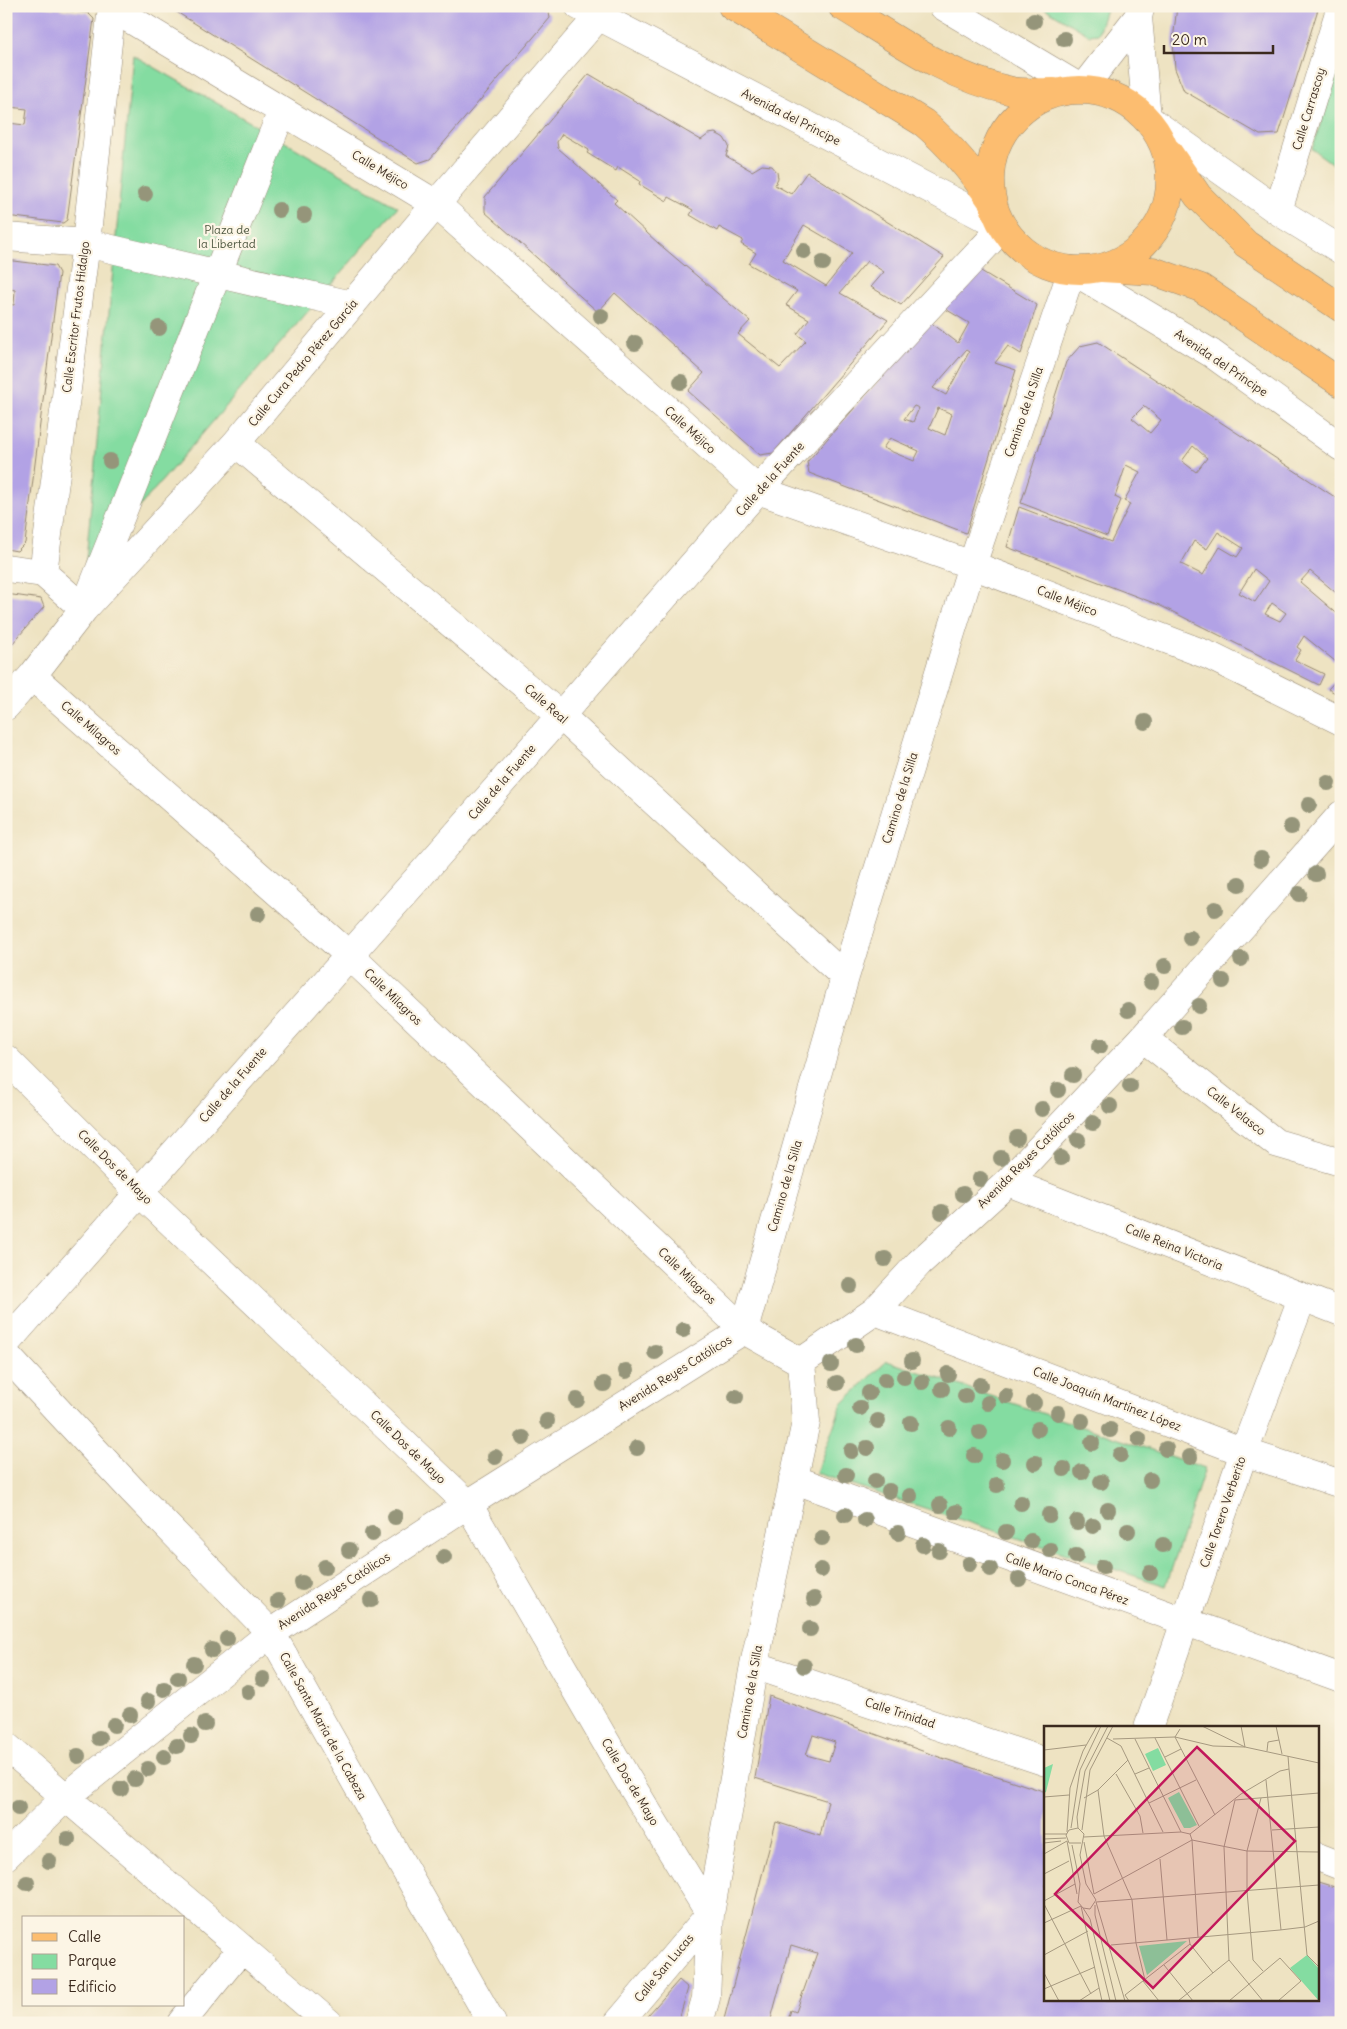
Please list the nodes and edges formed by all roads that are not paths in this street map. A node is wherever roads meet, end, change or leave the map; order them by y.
1 (732, 6) edge
2 (842, 6) edge
3 (943, 6) edge
4 (1341, 6) edge
5 (112, 7) edge
6 (588, 12) edge
7 (1139, 12) edge
8 (1070, 91) junction
9 (282, 111) junction
10 (1147, 118) junction
11 (1165, 148) junction
12 (992, 202) junction
13 (436, 204) junction
14 (1278, 212) junction
15 (1003, 228) junction
16 (6, 237) edge
17 (86, 243) junction
18 (1341, 250) edge
19 (1085, 269) junction
20 (217, 273) junction
21 (352, 305) junction
22 (1341, 308) edge
23 (1341, 383) edge
24 (236, 444) junction
25 (1341, 447) edge
26 (758, 490) junction
27 (972, 565) junction
28 (6, 568) edge
29 (43, 573) junction
30 (84, 609) junction
31 (32, 676) junction
32 (6, 706) edge
33 (560, 715) junction
34 (1341, 721) edge
35 (1341, 815) edge
36 (349, 954) junction
37 (845, 976) junction
38 (1143, 1038) junction
39 (6, 1059) edge
40 (1341, 1162) edge
41 (1008, 1182) junction
42 (139, 1192) junction
43 (1302, 1298) junction
44 (875, 1311) junction
45 (1341, 1312) edge
46 (744, 1330) junction
47 (6, 1343) edge
48 (6, 1355) edge
49 (800, 1362) junction
50 (1244, 1452) junction
51 (793, 1479) junction
52 (1341, 1484) edge
53 (468, 1504) junction
54 (1184, 1622) junction
55 (270, 1633) junction
56 (754, 1665) junction
57 (1341, 1678) edge
58 (1149, 1726) edge
59 (6, 1746) edge
60 (1044, 1761) edge
61 (66, 1797) junction
62 (6, 1856) edge
63 (1320, 1858) edge
64 (1341, 1866) edge
65 (710, 1914) junction
66 (242, 1948) junction
67 (181, 2023) edge
68 (328, 2023) edge
69 (492, 2023) edge
70 (618, 2023) edge
71 (699, 2023) edge

1 - 12 main road
2 - 8 main road
3 - 8 street
4 - 14 street, Calle Carrascoy
5 - 9 street, Calle Méjico
5 - 17 street, Calle Escritor Frutos Hidalgo
6 - 13 street, Calle Cura Pedro Pérez García
6 - 15 street, Avenida del Príncipe
7 - 8 street
7 - 10 street
8 - 10 main road
8 - 12 main road
9 - 13 street, Calle Méjico
9 - 20 street
10 - 11 main road
10 - 14 street
11 - 19 main road
11 - 22 main road
12 - 15 main road
13 - 21 street, Calle Cura Pedro Pérez García
13 - 26 street, Calle Méjico
14 - 18 street
15 - 19 main road
15 - 26 street, Calle de la Fuente
16 - 17 street
17 - 20 street
17 - 29 street, Calle Escritor Frutos Hidalgo
19 - 23 main road
19 - 25 street, Avenida del Príncipe
19 - 27 street, Camino de la Silla
20 - 21 street
20 - 30 street
21 - 24 street, Calle Cura Pedro Pérez García
24 - 30 street, Calle Cura Pedro Pérez García
24 - 33 street, Calle Real
26 - 27 street, Calle Méjico
26 - 33 street, Calle de la Fuente
27 - 34 street, Calle Méjico
27 - 37 street, Camino de la Silla
28 - 29 street
29 - 30 street
30 - 31 street, Calle Cura Pedro Pérez García
31 - 32 street, Calle Cura Pedro Pérez García
31 - 36 street, Calle Milagros
33 - 36 street, Calle de la Fuente
33 - 37 street, Calle Real
35 - 38 street, Avenida Reyes Católicos
36 - 42 street, Calle de la Fuente
36 - 46 street, Calle Milagros
37 - 46 street, Camino de la Silla
38 - 40 street, Calle Velasco
38 - 41 street, Avenida Reyes Católicos
39 - 42 street, Calle Dos de Mayo
41 - 43 street, Calle Reina Victoria
41 - 44 street, Avenida Reyes Católicos
42 - 47 street, Calle de la Fuente
42 - 53 street, Calle Dos de Mayo
43 - 45 street, Calle Reina Victoria
43 - 50 street, Calle Torero Verberito
44 - 49 street, Avenida Reyes Católicos
44 - 50 street, Calle Joaquín Martínez López
46 - 49 street, Avenida Reyes Católicos
46 - 53 street, Avenida Reyes Católicos
48 - 55 street, Calle Santa María de la Cabeza
49 - 51 street, Camino de la Silla
50 - 52 street, Calle Joaquín Martínez López
50 - 54 street, Calle Torero Verberito
51 - 54 street, Calle Mario Conca Pérez
51 - 56 street, Camino de la Silla
53 - 55 street, Avenida Reyes Católicos
53 - 65 street, Calle Dos de Mayo
54 - 57 street, Calle Mario Conca Pérez
54 - 58 street, Calle Torero Verberito
55 - 61 street, Avenida Reyes Católicos
55 - 69 street, Calle Santa María de la Cabeza
56 - 60 street, Calle Trinidad
56 - 65 street, Camino de la Silla
59 - 61 street
61 - 62 street, Avenida Reyes Católicos
61 - 66 street
63 - 64 street
65 - 70 street, Calle San Lucas
65 - 71 street, Camino de la Silla
66 - 67 street
66 - 68 street

